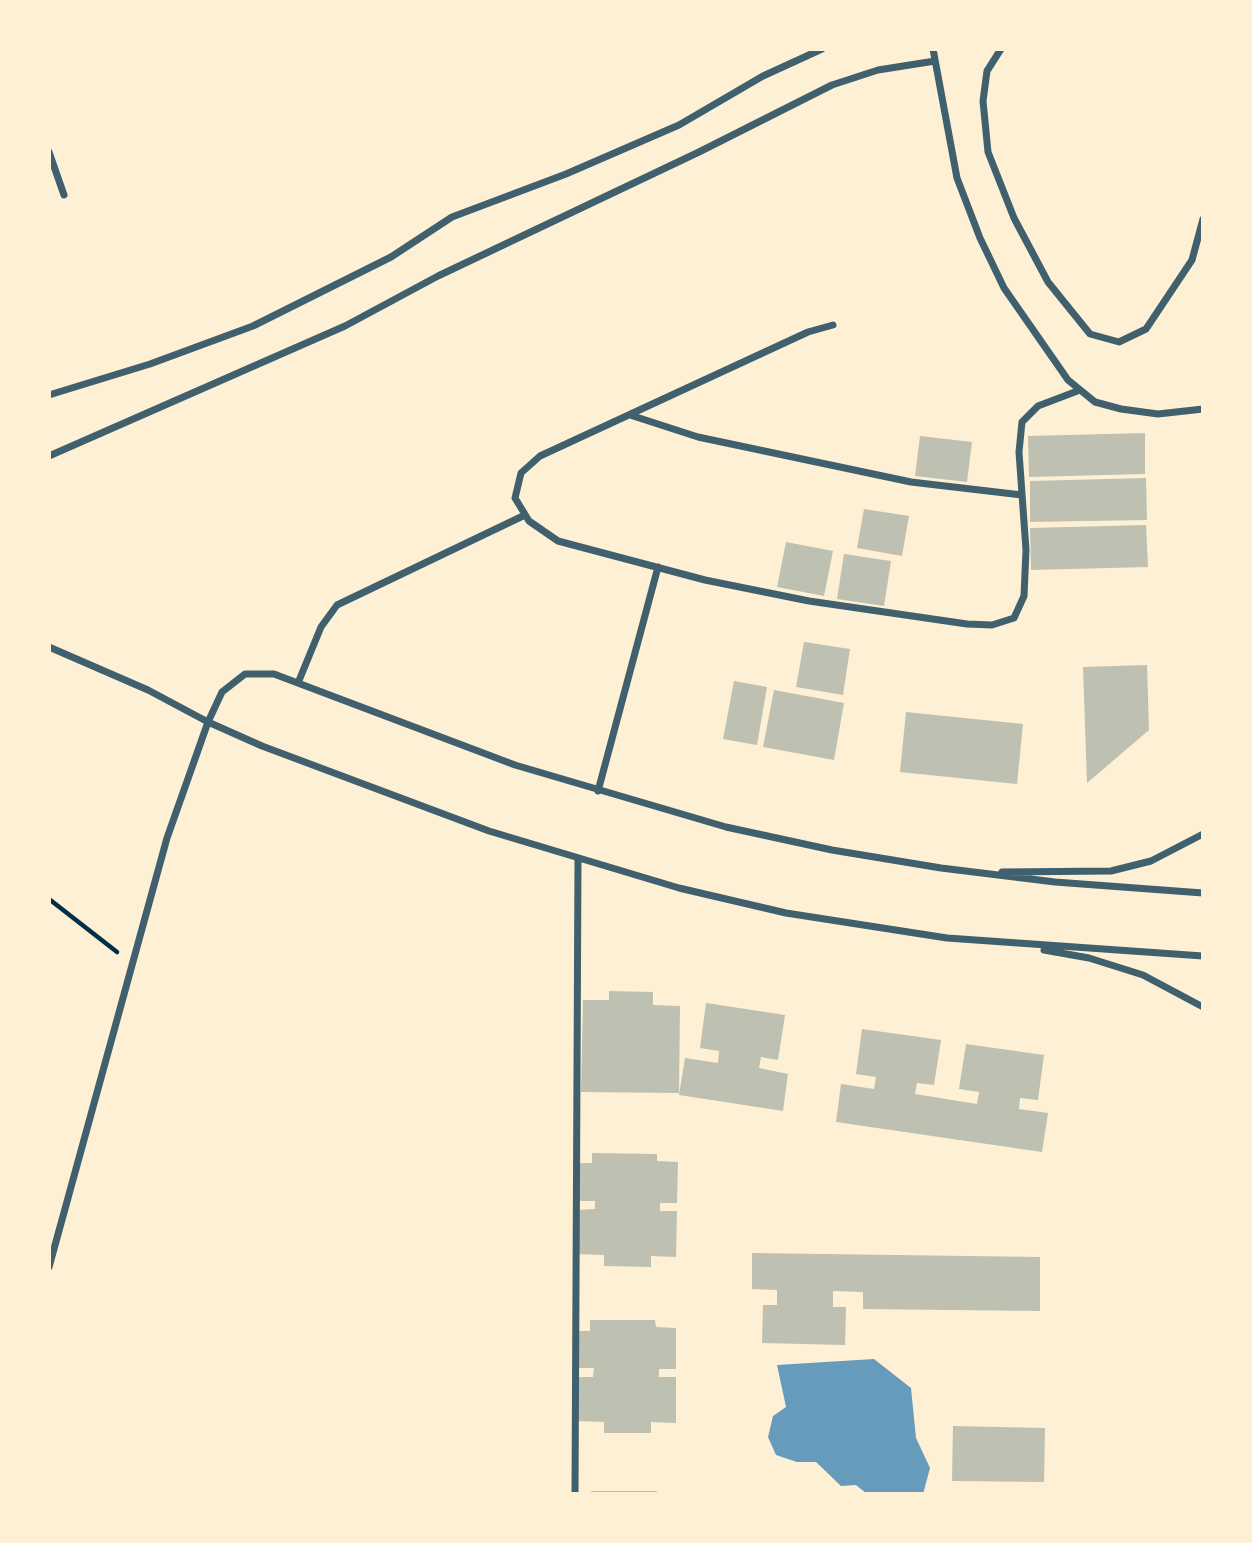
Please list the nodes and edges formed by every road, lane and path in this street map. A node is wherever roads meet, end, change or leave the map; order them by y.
1 (822, 49) edge
2 (1002, 49) edge
3 (934, 55) edge
4 (49, 152) edge
5 (64, 195) dead end
6 (1203, 219) edge
7 (832, 325) dead end
8 (1080, 390) junction
9 (49, 395) edge
10 (1203, 410) edge
11 (630, 415) junction
12 (49, 456) edge
13 (1022, 495) junction
14 (525, 515) junction
15 (658, 567) junction
16 (49, 647) edge
17 (298, 683) junction
18 (208, 722) junction
19 (598, 791) junction
20 (1203, 834) edge
21 (578, 860) junction
22 (962, 871) junction
23 (1203, 893) edge
24 (49, 899) edge
25 (1009, 944) junction
26 (1203, 956) edge
27 (133, 964) junction
28 (1203, 1007) edge
29 (49, 1267) edge
30 (575, 1494) edge

1 - 9 street
2 - 6 street
3 - 8 street
3 - 12 street
4 - 5 street
7 - 11 street
8 - 10 street
8 - 13 street
11 - 13 street
11 - 14 street
13 - 15 street
14 - 15 street
14 - 17 street
15 - 19 street
16 - 18 street
17 - 18 street
17 - 19 street
18 - 21 street
18 - 27 street
19 - 22 street
20 - 22 street
21 - 25 street
21 - 30 street
22 - 23 street
24 - 27 path
25 - 26 street
25 - 28 street
27 - 29 street

